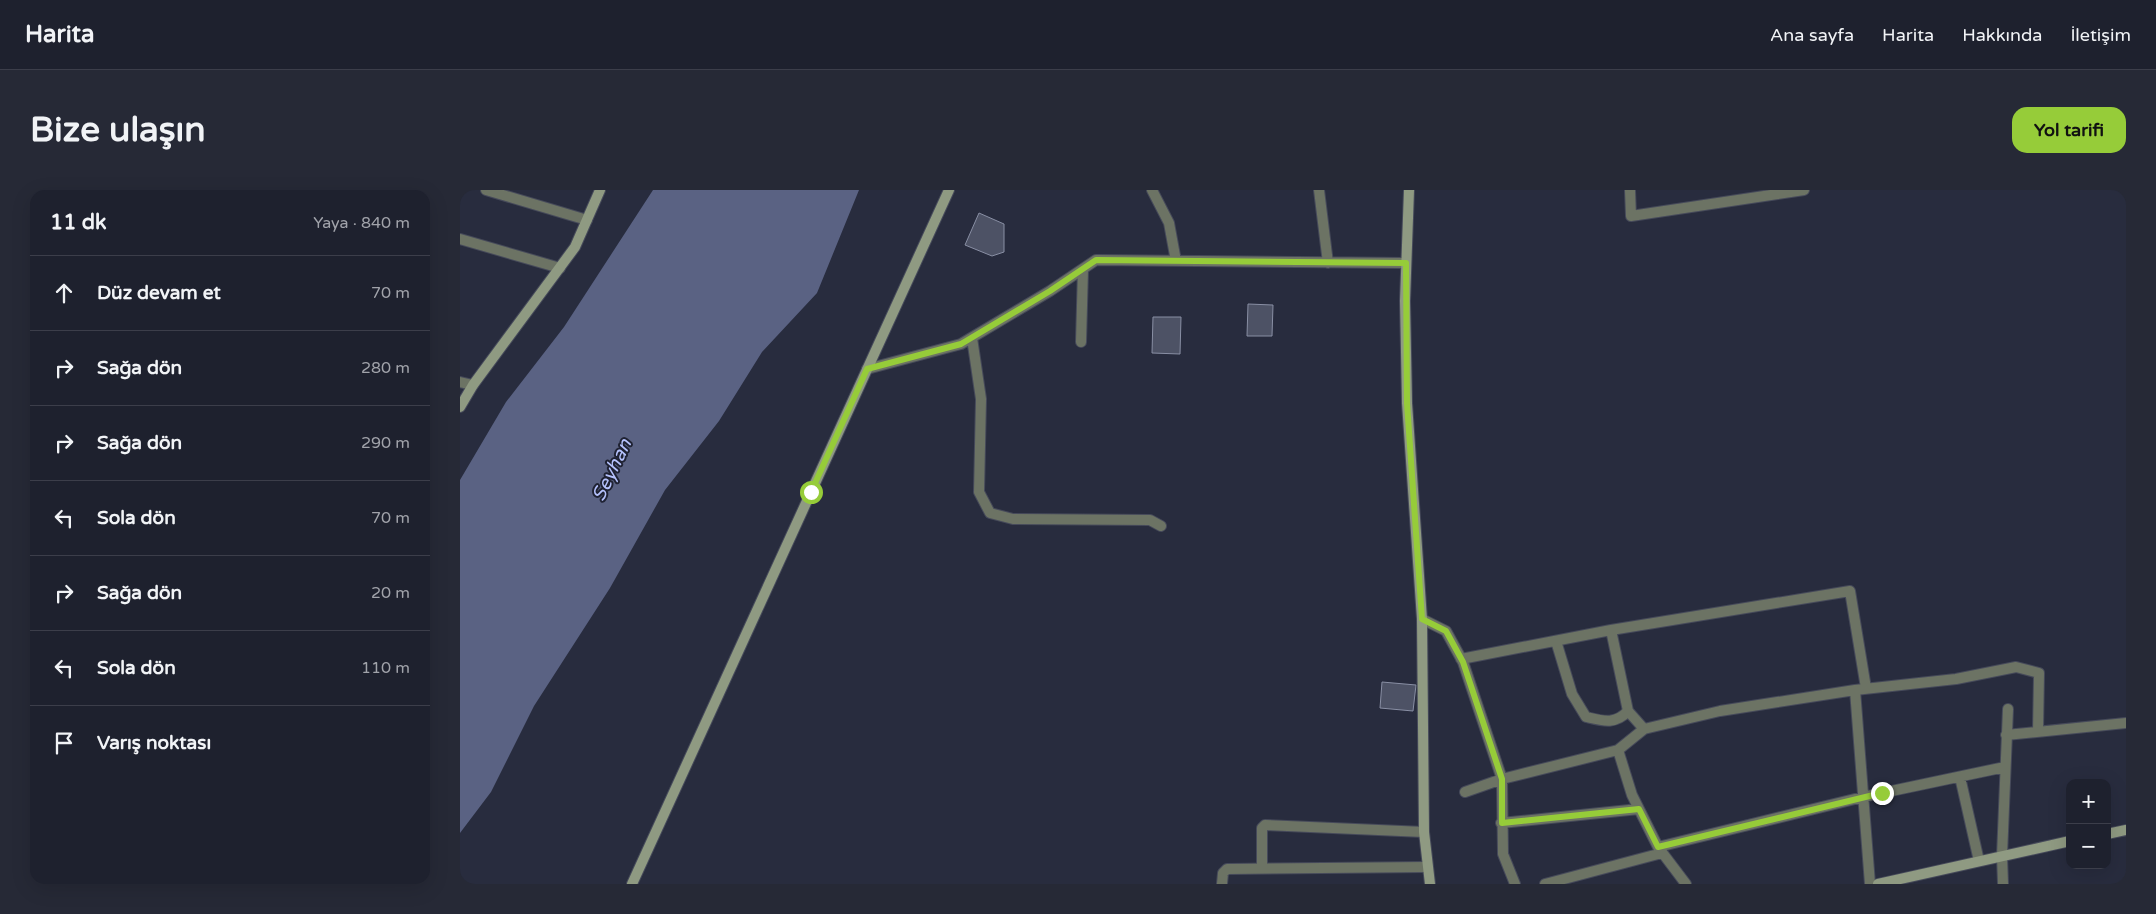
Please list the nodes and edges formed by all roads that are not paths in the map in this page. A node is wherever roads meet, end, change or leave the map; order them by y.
1 (486, 190) edge
2 (600, 190) edge
3 (949, 190) edge
4 (1152, 190) edge
5 (1319, 190) edge
6 (1409, 190) edge
7 (1630, 190) edge
8 (1804, 190) edge
9 (587, 220) junction
10 (460, 239) edge
11 (1176, 261) junction
12 (1328, 263) junction
13 (1406, 263) junction
14 (560, 268) junction
15 (1082, 269) junction
16 (972, 338) junction
17 (1081, 342) dead end
18 (867, 369) junction
19 (460, 382) edge
20 (472, 385) junction
21 (460, 407) edge
22 (1160, 526) dead end
23 (1422, 619) junction
24 (1611, 630) junction
25 (1556, 641) junction
26 (1461, 659) junction
27 (1860, 689) junction
28 (2008, 708) dead end
29 (1628, 710) junction
30 (2126, 723) edge
31 (1644, 729) junction
32 (2038, 732) junction
33 (2006, 735) junction
34 (1618, 750) junction
35 (2005, 767) junction
36 (1960, 777) junction
37 (1502, 779) junction
38 (1465, 792) dead end
39 (1863, 797) junction
40 (1639, 809) junction
41 (1502, 823) junction
42 (2126, 830) edge
43 (1424, 832) junction
44 (2111, 833) edge
45 (2066, 842) edge
46 (1660, 850) junction
47 (2002, 856) junction
48 (1979, 861) junction
49 (1428, 867) junction
50 (1262, 868) junction
51 (632, 884) edge
52 (1222, 884) edge
53 (1430, 884) edge
54 (1515, 884) edge
55 (1545, 884) edge
56 (1686, 884) edge
57 (1870, 884) edge
58 (1878, 884) edge
59 (2003, 884) edge

1 - 9 street
2 - 9 main road
3 - 18 main road
4 - 11 street
5 - 12 street
6 - 13 main road
7 - 8 street
9 - 14 main road
10 - 14 street
11 - 12 street
11 - 15 street
12 - 13 street
13 - 23 main road
14 - 20 main road
15 - 16 street
15 - 17 street
16 - 18 street
16 - 22 street
18 - 51 main road
19 - 20 street
20 - 21 main road
23 - 26 street
23 - 43 main road
24 - 25 street
24 - 27 street
24 - 29 street
25 - 26 street
25 - 29 street
26 - 37 street
27 - 31 street
27 - 32 street
27 - 39 street
28 - 33 street
29 - 31 street
30 - 32 street
31 - 34 street
32 - 33 street
33 - 35 street
34 - 37 street
34 - 40 street
35 - 36 street
35 - 47 street
36 - 39 street
36 - 48 street
37 - 38 street
37 - 41 street
39 - 46 street
39 - 57 street
40 - 41 street
40 - 46 street
41 - 54 street
42 - 44 main road
43 - 49 main road
43 - 50 street
45 - 47 main road
46 - 55 street
46 - 56 street
47 - 48 main road
47 - 59 street
48 - 58 main road
49 - 50 street
49 - 53 main road
50 - 52 street

